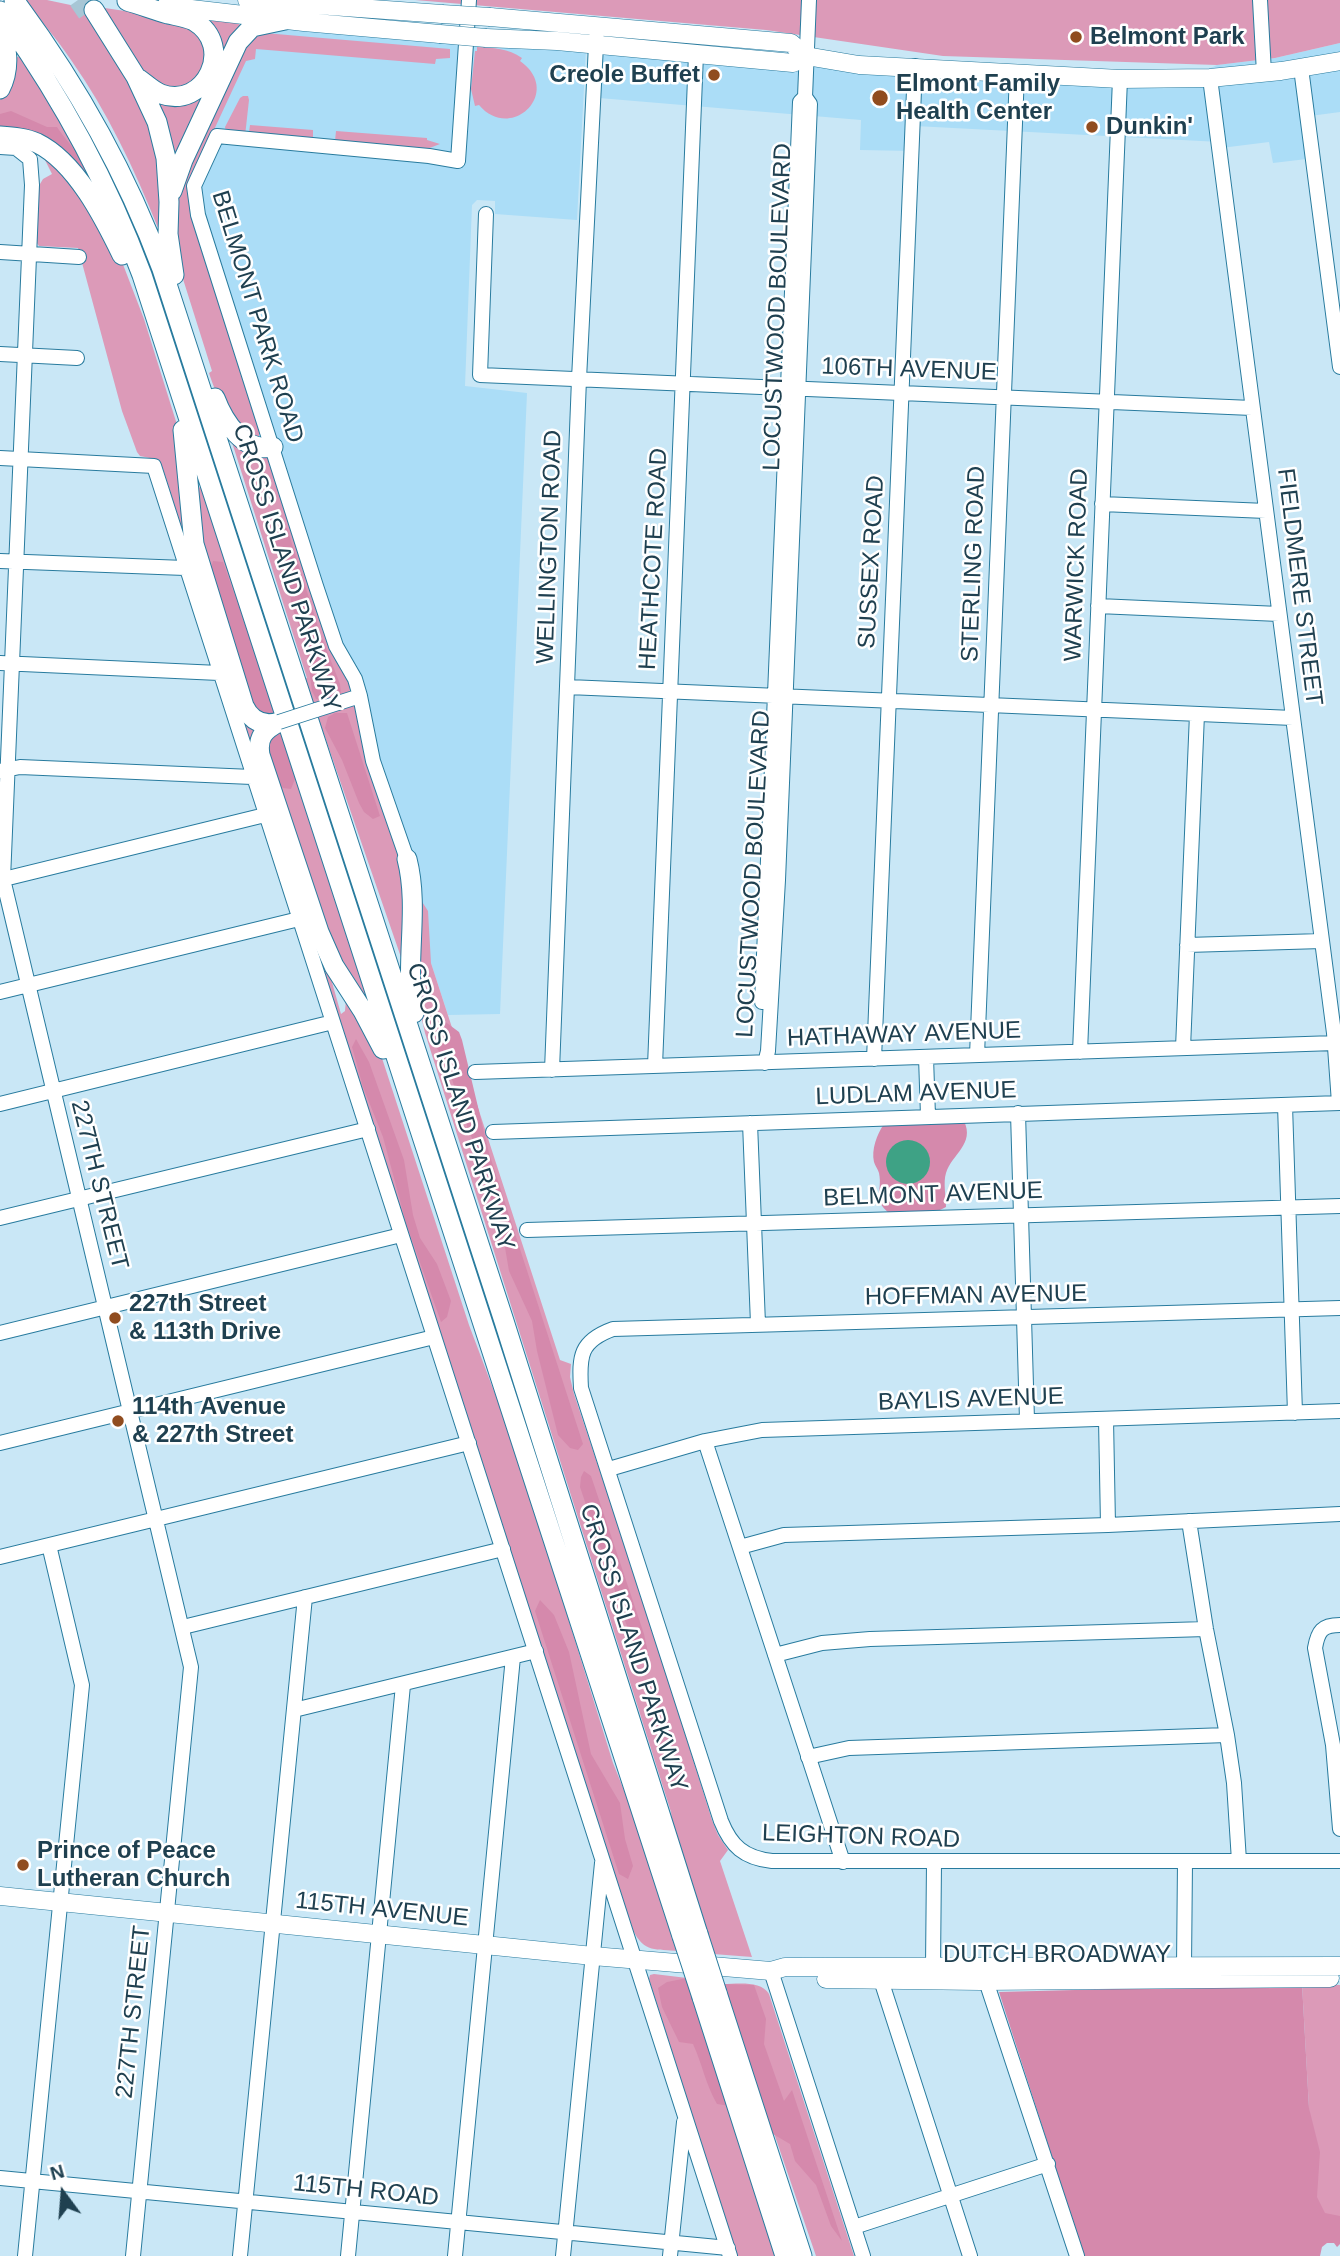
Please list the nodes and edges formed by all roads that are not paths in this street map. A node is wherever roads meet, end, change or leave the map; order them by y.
1 (13, 0) edge
2 (247, 0) edge
3 (469, 0) edge
4 (809, 0) edge
5 (1260, 0) edge
6 (124, 1) edge
7 (0, 11) edge
8 (91, 12) tunnel mouth
9 (285, 20) junction
10 (0, 25) edge
11 (597, 25) junction
12 (596, 45) junction
13 (696, 54) junction
14 (806, 56) junction
15 (1340, 61) edge
16 (915, 66) junction
17 (1301, 68) junction
18 (1264, 73) junction
19 (1017, 74) junction
20 (136, 77) junction
21 (1210, 78) junction
22 (1120, 79) junction
23 (0, 89) edge
24 (0, 136) edge
25 (0, 147) edge
26 (169, 202) junction
27 (486, 214) dead end
28 (0, 252) edge
29 (29, 253) junction
30 (79, 257) dead end
31 (158, 327) junction
32 (186, 339) junction
33 (0, 354) edge
34 (25, 355) junction
35 (77, 358) dead end
36 (1340, 367) edge
37 (579, 379) junction
38 (176, 381) junction
39 (684, 384) junction
40 (792, 388) junction
41 (902, 393) junction
42 (1004, 397) junction
43 (1107, 401) junction
44 (1252, 408) junction
45 (273, 447) junction
46 (0, 457) edge
47 (20, 458) junction
48 (1102, 504) junction
49 (1266, 511) junction
50 (0, 561) edge
51 (16, 561) junction
52 (185, 568) junction
53 (1098, 606) junction
54 (1279, 614) junction
55 (6, 664) edge
56 (219, 673) junction
57 (568, 687) junction
58 (670, 691) junction
59 (360, 696) junction
60 (779, 696) junction
61 (888, 699) junction
62 (991, 704) junction
63 (1094, 709) junction
64 (1197, 714) junction
65 (1293, 718) junction
66 (279, 722) junction
67 (3, 770) edge
68 (252, 777) junction
69 (265, 815) junction
70 (407, 859) joint
71 (2, 880) edge
72 (299, 919) junction
73 (1322, 941) junction
74 (1187, 945) junction
75 (27, 985) junction
76 (0, 992) edge
77 (333, 1022) junction
78 (1335, 1043) junction
79 (1183, 1048) junction
80 (1080, 1052) junction
81 (977, 1055) junction
82 (926, 1057) junction
83 (874, 1059) junction
84 (765, 1063) junction
85 (655, 1066) junction
86 (552, 1070) junction
87 (475, 1072) dead end
88 (53, 1091) junction
89 (433, 1103) junction
90 (1339, 1103) edge
91 (0, 1104) edge
92 (410, 1104) junction
93 (1285, 1105) junction
94 (1018, 1114) junction
95 (928, 1116) junction
96 (750, 1123) junction
97 (368, 1129) junction
98 (493, 1132) dead end
99 (79, 1199) junction
100 (1340, 1206) edge
101 (1288, 1207) junction
102 (1021, 1215) junction
103 (0, 1218) edge
104 (754, 1223) junction
105 (527, 1230) dead end
106 (401, 1235) junction
107 (105, 1307) junction
108 (1340, 1308) edge
109 (1291, 1310) junction
110 (1024, 1318) junction
111 (758, 1324) junction
112 (613, 1329) joint
113 (0, 1333) edge
114 (434, 1337) junction
115 (130, 1411) junction
116 (1340, 1411) edge
117 (1295, 1413) junction
118 (1106, 1419) junction
119 (1027, 1420) junction
120 (705, 1441) junction
121 (0, 1443) edge
122 (468, 1443) junction
123 (609, 1469) junction
124 (1340, 1514) edge
125 (157, 1519) junction
126 (1189, 1521) junction
127 (1108, 1525) junction
128 (49, 1545) junction
129 (740, 1547) junction
130 (503, 1549) junction
131 (0, 1557) edge
132 (305, 1597) junction
133 (1340, 1625) edge
134 (183, 1626) junction
135 (1206, 1629) junction
136 (536, 1651) junction
137 (775, 1655) junction
138 (513, 1657) junction
139 (403, 1685) junction
140 (294, 1710) junction
141 (1227, 1735) junction
142 (808, 1757) junction
143 (1340, 1829) edge
144 (603, 1858) junction
145 (1239, 1861) junction
146 (1340, 1861) edge
147 (843, 1862) junction
148 (1185, 1862) junction
149 (934, 1863) junction
150 (0, 1896) edge
151 (61, 1902) junction
152 (167, 1913) junction
153 (273, 1924) junction
154 (380, 1934) junction
155 (690, 1935) junction
156 (486, 1945) junction
157 (593, 1956) junction
158 (636, 1960) junction
159 (769, 1970) junction
160 (1338, 1972) edge
161 (880, 1973) junction
162 (933, 1973) junction
163 (1185, 1973) junction
164 (985, 1974) junction
165 (710, 1995) junction
166 (685, 2114) junction
167 (1048, 2164) junction
168 (0, 2178) edge
169 (33, 2181) junction
170 (139, 2192) junction
171 (950, 2196) junction
172 (246, 2202) junction
173 (352, 2212) junction
174 (458, 2223) junction
175 (854, 2227) junction
176 (565, 2233) junction
177 (671, 2250) edge
178 (729, 2252) edge
179 (25, 2256) edge
180 (133, 2256) edge
181 (240, 2256) edge
182 (348, 2256) edge
183 (455, 2256) edge
184 (563, 2256) edge
185 (785, 2256) edge
186 (802, 2256) edge
187 (863, 2256) edge
188 (970, 2256) edge
189 (1077, 2256) edge

1 - 32 highway, CROSS ISLAND PARKWAY
2 - 11 main road, bridge
3 - 45 street, BELMONT PARK ROAD
4 - 14 street, LOCUSTWOOD BOULEVARD
5 - 18 street
6 - 9 main road
6 - 20 highway
7 - 31 highway, CROSS ISLAND PARKWAY
8 - 20 highway
9 - 12 main road, bridge
9 - 26 highway
10 - 23 highway
11 - 12 street, WELLINGTON ROAD
11 - 14 main road
12 - 13 main road
12 - 37 street, WELLINGTON ROAD
13 - 14 main road
13 - 39 street, HEATHCOTE ROAD
14 - 16 main road
14 - 40 street, LOCUSTWOOD BOULEVARD
15 - 17 main road
16 - 19 main road
16 - 41 street, SUSSEX ROAD
17 - 18 main road
17 - 36 street
18 - 21 main road
19 - 22 main road
19 - 42 street, STERLING ROAD
20 - 26 highway
21 - 22 main road
21 - 44 street, FIELDMERE STREET
22 - 43 street, WARWICK ROAD
24 - 31 highway
25 - 29 street, 227TH STREET
26 - 32 highway
27 - 37 street, 106TH AVENUE
28 - 29 street
29 - 30 street
29 - 34 street, 227TH STREET
31 - 38 highway, CROSS ISLAND PARKWAY
32 - 45 highway
32 - 89 highway, CROSS ISLAND PARKWAY
33 - 34 street
34 - 35 street
34 - 47 street, 227TH STREET
37 - 39 street, 106TH AVENUE
37 - 57 street, WELLINGTON ROAD
38 - 66 highway
38 - 92 highway, CROSS ISLAND PARKWAY
39 - 40 street, 106TH AVENUE
39 - 58 street, HEATHCOTE ROAD
40 - 41 street, 106TH AVENUE
40 - 60 street, LOCUSTWOOD BOULEVARD
41 - 42 street, 106TH AVENUE
41 - 61 street, SUSSEX ROAD
42 - 43 street, 106TH AVENUE
42 - 62 street, STERLING ROAD
43 - 44 street, 106TH AVENUE
43 - 48 street, WARWICK ROAD
44 - 49 street, FIELDMERE STREET
45 - 59 street, BELMONT PARK ROAD
46 - 47 street
47 - 51 street, 227TH STREET
47 - 52 street
48 - 49 street
48 - 53 street, WARWICK ROAD
49 - 54 street, FIELDMERE STREET
50 - 51 street
51 - 52 street
51 - 55 street, 227TH STREET
52 - 56 street
53 - 54 street
53 - 63 street, WARWICK ROAD
54 - 65 street, FIELDMERE STREET
55 - 56 street
55 - 67 street, 227TH STREET
56 - 68 street
57 - 58 street
57 - 86 street, WELLINGTON ROAD
58 - 60 street
58 - 85 street, HEATHCOTE ROAD
59 - 66 street, bridge
59 - 70 street, BELMONT PARK ROAD
60 - 61 street
60 - 84 street, LOCUSTWOOD BOULEVARD
61 - 62 street
61 - 83 street, SUSSEX ROAD
62 - 63 street
62 - 81 street, STERLING ROAD
63 - 64 street
63 - 80 street, WARWICK ROAD
64 - 65 street
64 - 74 street
65 - 73 street, FIELDMERE STREET
66 - 92 highway
67 - 68 street
67 - 71 street, 227TH STREET
68 - 69 street
69 - 71 street
69 - 72 street
70 - 89 highway
71 - 75 street, 227TH STREET
72 - 75 street
72 - 77 street
73 - 74 street
73 - 78 street, FIELDMERE STREET
74 - 79 street
75 - 76 street
75 - 88 street, 227TH STREET
77 - 88 street
77 - 97 street
78 - 79 street, HATHAWAY AVENUE
78 - 90 street, FIELDMERE STREET
79 - 80 street, HATHAWAY AVENUE
80 - 81 street, HATHAWAY AVENUE
81 - 82 street, HATHAWAY AVENUE
82 - 83 street, HATHAWAY AVENUE
82 - 95 street
83 - 84 street, HATHAWAY AVENUE
84 - 85 street, HATHAWAY AVENUE
85 - 86 street, HATHAWAY AVENUE
86 - 87 street, HATHAWAY AVENUE
88 - 91 street
88 - 99 street, 227TH STREET
89 - 155 highway, CROSS ISLAND PARKWAY
90 - 93 street, LUDLAM AVENUE
92 - 155 highway, CROSS ISLAND PARKWAY
93 - 94 street, LUDLAM AVENUE
93 - 101 street
94 - 95 street, LUDLAM AVENUE
94 - 102 street
95 - 96 street, LUDLAM AVENUE
96 - 98 street, LUDLAM AVENUE
96 - 104 street
97 - 99 street
97 - 106 street
99 - 103 street
99 - 107 street, 227TH STREET
100 - 101 street, BELMONT AVENUE
101 - 102 street, BELMONT AVENUE
101 - 109 street
102 - 104 street, BELMONT AVENUE
102 - 110 street
104 - 105 street, BELMONT AVENUE
104 - 111 street
106 - 107 street
106 - 114 street
107 - 113 street
107 - 115 street, 227TH STREET
108 - 109 street, HOFFMAN AVENUE
109 - 110 street, HOFFMAN AVENUE
109 - 117 street
110 - 111 street, HOFFMAN AVENUE
110 - 119 street
111 - 112 street, HOFFMAN AVENUE
112 - 123 street, LEIGHTON ROAD
114 - 115 street
114 - 122 street
115 - 121 street
115 - 125 street, 227TH STREET
116 - 117 street, BAYLIS AVENUE
117 - 118 street, BAYLIS AVENUE
118 - 119 street, BAYLIS AVENUE
118 - 127 street
119 - 120 street, BAYLIS AVENUE
120 - 123 street, BAYLIS AVENUE
120 - 129 street
122 - 125 street
122 - 130 street
123 - 147 street, LEIGHTON ROAD
124 - 126 street
125 - 128 street
125 - 134 street, 227TH STREET
126 - 127 street
126 - 135 street
127 - 129 street
128 - 131 street
128 - 151 street
129 - 137 street
130 - 132 street
130 - 136 street
132 - 134 street
132 - 140 street
133 - 143 street
134 - 152 street, 227TH STREET
135 - 137 street
135 - 141 street
136 - 138 street
136 - 144 street
137 - 142 street
138 - 139 street
138 - 156 street
139 - 140 street
139 - 154 street
140 - 153 street
141 - 142 street
141 - 145 street
142 - 147 street
144 - 157 street
144 - 158 street
145 - 146 street, LEIGHTON ROAD
145 - 148 street, LEIGHTON ROAD
147 - 149 street, LEIGHTON ROAD
148 - 149 street, LEIGHTON ROAD
148 - 163 street
149 - 162 street
150 - 151 main road, 115TH AVENUE
151 - 152 main road, 115TH AVENUE
151 - 169 street
152 - 153 main road, 115TH AVENUE
152 - 170 street, 227TH STREET
153 - 154 main road, 115TH AVENUE
153 - 172 street
154 - 156 main road, 115TH AVENUE
154 - 173 street
155 - 165 highway, CROSS ISLAND PARKWAY, bridge
156 - 157 main road, 115TH AVENUE
156 - 174 street
157 - 158 main road, 115TH AVENUE
157 - 176 street
158 - 159 main road, 115TH AVENUE
158 - 166 street
159 - 161 main road, DUTCH BROADWAY
159 - 175 street
160 - 163 main road, DUTCH BROADWAY
161 - 162 main road, DUTCH BROADWAY
161 - 171 street
162 - 164 main road, DUTCH BROADWAY
163 - 164 main road, DUTCH BROADWAY
164 - 167 street
165 - 185 highway, CROSS ISLAND PARKWAY
165 - 186 highway, CROSS ISLAND PARKWAY
166 - 177 street
166 - 178 street
167 - 171 street
167 - 189 street
168 - 169 street, 115TH ROAD
169 - 170 street, 115TH ROAD
169 - 179 street
170 - 172 street, 115TH ROAD
170 - 180 street, 227TH STREET
171 - 175 street
171 - 188 street
172 - 173 street, 115TH ROAD
172 - 181 street
173 - 174 street, 115TH ROAD
173 - 182 street
174 - 176 street, 115TH ROAD
174 - 183 street
175 - 187 street
176 - 177 street, 115TH ROAD
176 - 184 street
177 - 178 street, 115TH ROAD

